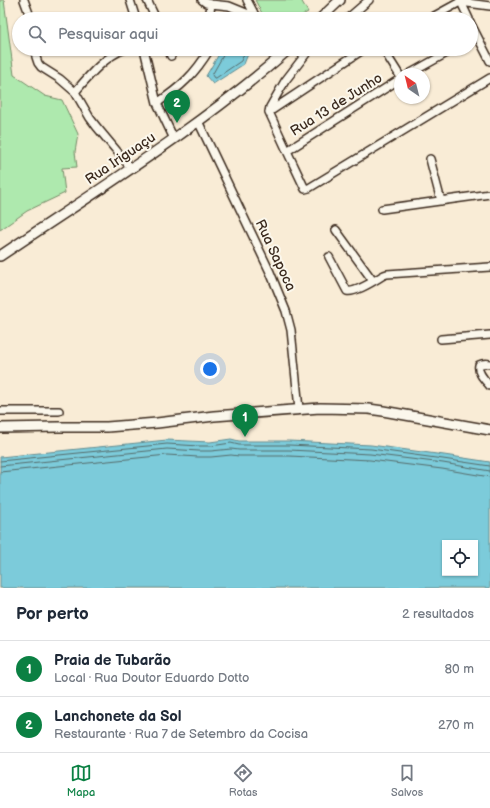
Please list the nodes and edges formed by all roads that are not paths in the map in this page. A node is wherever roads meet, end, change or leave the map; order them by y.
1 (24, 0) edge
2 (130, 0) edge
3 (147, 0) edge
4 (202, 0) edge
5 (247, 0) edge
6 (340, 0) edge
7 (368, 0) edge
8 (460, 1) edge
9 (211, 4) junction
10 (490, 6) edge
11 (28, 12) edge
12 (134, 12) edge
13 (153, 12) edge
14 (210, 12) edge
15 (242, 12) edge
16 (253, 12) edge
17 (327, 12) edge
18 (355, 12) edge
19 (441, 12) edge
20 (466, 12) edge
21 (478, 44) edge
22 (36, 56) edge
23 (113, 56) edge
24 (146, 56) edge
25 (205, 56) edge
26 (278, 56) edge
27 (305, 56) edge
28 (353, 56) edge
29 (388, 56) edge
30 (441, 56) edge
31 (490, 61) edge
32 (395, 68) edge
33 (420, 68) edge
34 (490, 78) edge
35 (394, 83) edge
36 (75, 92) junction
37 (157, 103) junction
38 (269, 112) junction
39 (198, 121) junction
40 (174, 139) junction
41 (287, 151) junction
42 (430, 159) dead end
43 (131, 168) junction
44 (490, 194) edge
45 (441, 201) junction
46 (382, 209) dead end
47 (336, 230) dead end
48 (0, 256) edge
49 (329, 257) dead end
50 (490, 267) edge
51 (373, 281) junction
52 (490, 335) edge
53 (441, 338) dead end
54 (490, 364) edge
55 (490, 386) edge
56 (299, 409) junction
57 (0, 411) edge
58 (59, 412) dead end
59 (0, 428) edge
60 (490, 430) edge

1 - 11 street
2 - 12 street
3 - 13 street
4 - 9 street
5 - 16 street
6 - 17 main road
7 - 18 street
8 - 10 street
8 - 19 street
8 - 20 street
9 - 14 street
9 - 15 street
21 - 31 street
22 - 36 street
23 - 36 street
24 - 37 street
25 - 37 street
26 - 39 main road, Rua Iriguaçu
27 - 38 street
28 - 38 street
29 - 32 street
30 - 33 street
34 - 41 street
35 - 41 street, Rua 13 de Junho
36 - 43 street
37 - 40 street
38 - 41 street
39 - 40 main road, Rua Iriguaçu
39 - 56 street, Rua Sapoca
40 - 43 main road, Rua Iriguaçu
42 - 45 street
43 - 48 main road, Rua Iriguaçu
44 - 45 street
45 - 46 street
47 - 51 street
49 - 51 street
50 - 51 street
52 - 53 street
54 - 55 street
56 - 59 main road
56 - 60 main road
57 - 58 street

